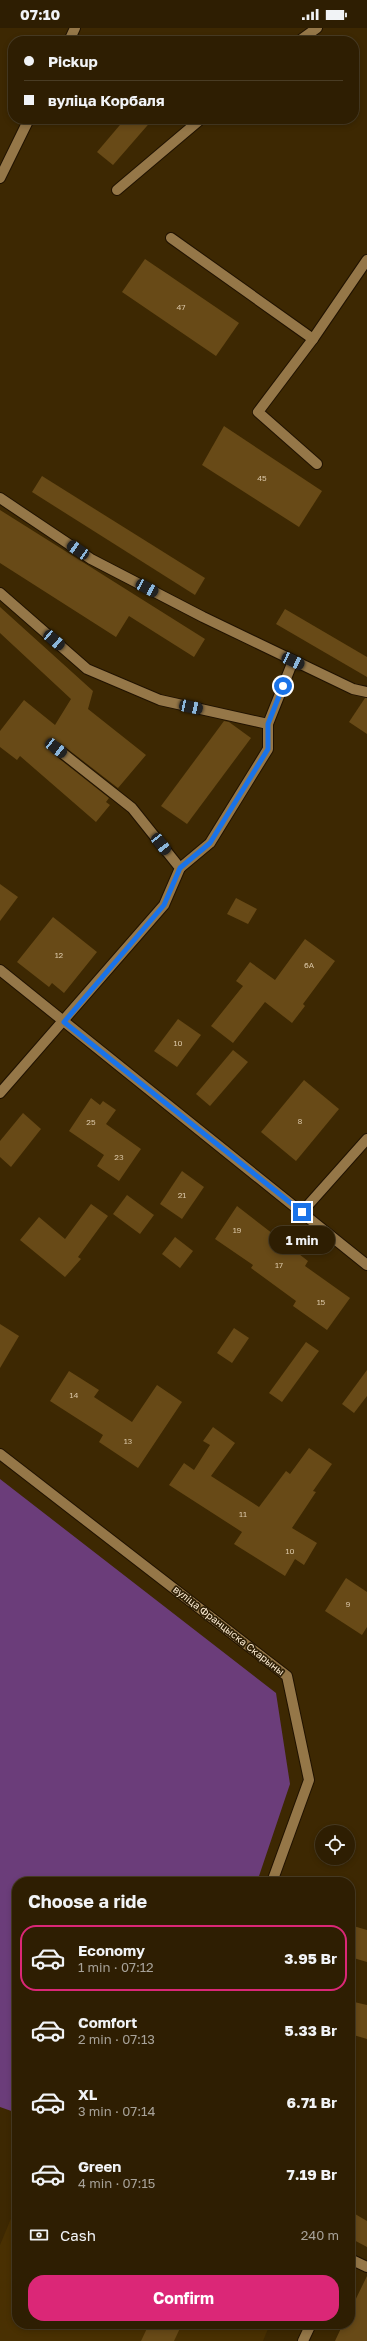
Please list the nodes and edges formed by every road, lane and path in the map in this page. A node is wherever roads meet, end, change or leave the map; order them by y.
1 (317, 28) edge
2 (307, 36) edge
3 (27, 124) edge
4 (195, 124) edge
5 (0, 178) edge
6 (117, 190) dead end
7 (171, 238) dead end
8 (367, 260) edge
9 (313, 339) junction
10 (317, 464) dead end
11 (0, 498) edge
12 (0, 593) edge
13 (293, 661) junction
14 (367, 692) edge
15 (268, 724) junction
16 (56, 748) dead end
17 (180, 868) junction
18 (0, 970) edge
19 (64, 1022) junction
20 (0, 1093) edge
21 (367, 1139) edge
22 (302, 1212) junction
23 (367, 1265) edge
24 (0, 1454) edge
25 (274, 1877) edge
26 (355, 2261) edge
27 (367, 2267) edge
28 (309, 2329) edge
29 (303, 2341) edge

1 - 2 street
3 - 5 street
4 - 6 street
7 - 9 street
8 - 9 street
9 - 10 street
11 - 13 street
12 - 15 street
13 - 14 street
13 - 15 street
15 - 17 street
16 - 17 street
17 - 19 street
18 - 19 street
19 - 20 street
19 - 22 street
21 - 22 street
22 - 23 street
24 - 25 street, вуліца Францыска Скарыны
26 - 27 street
28 - 29 street

